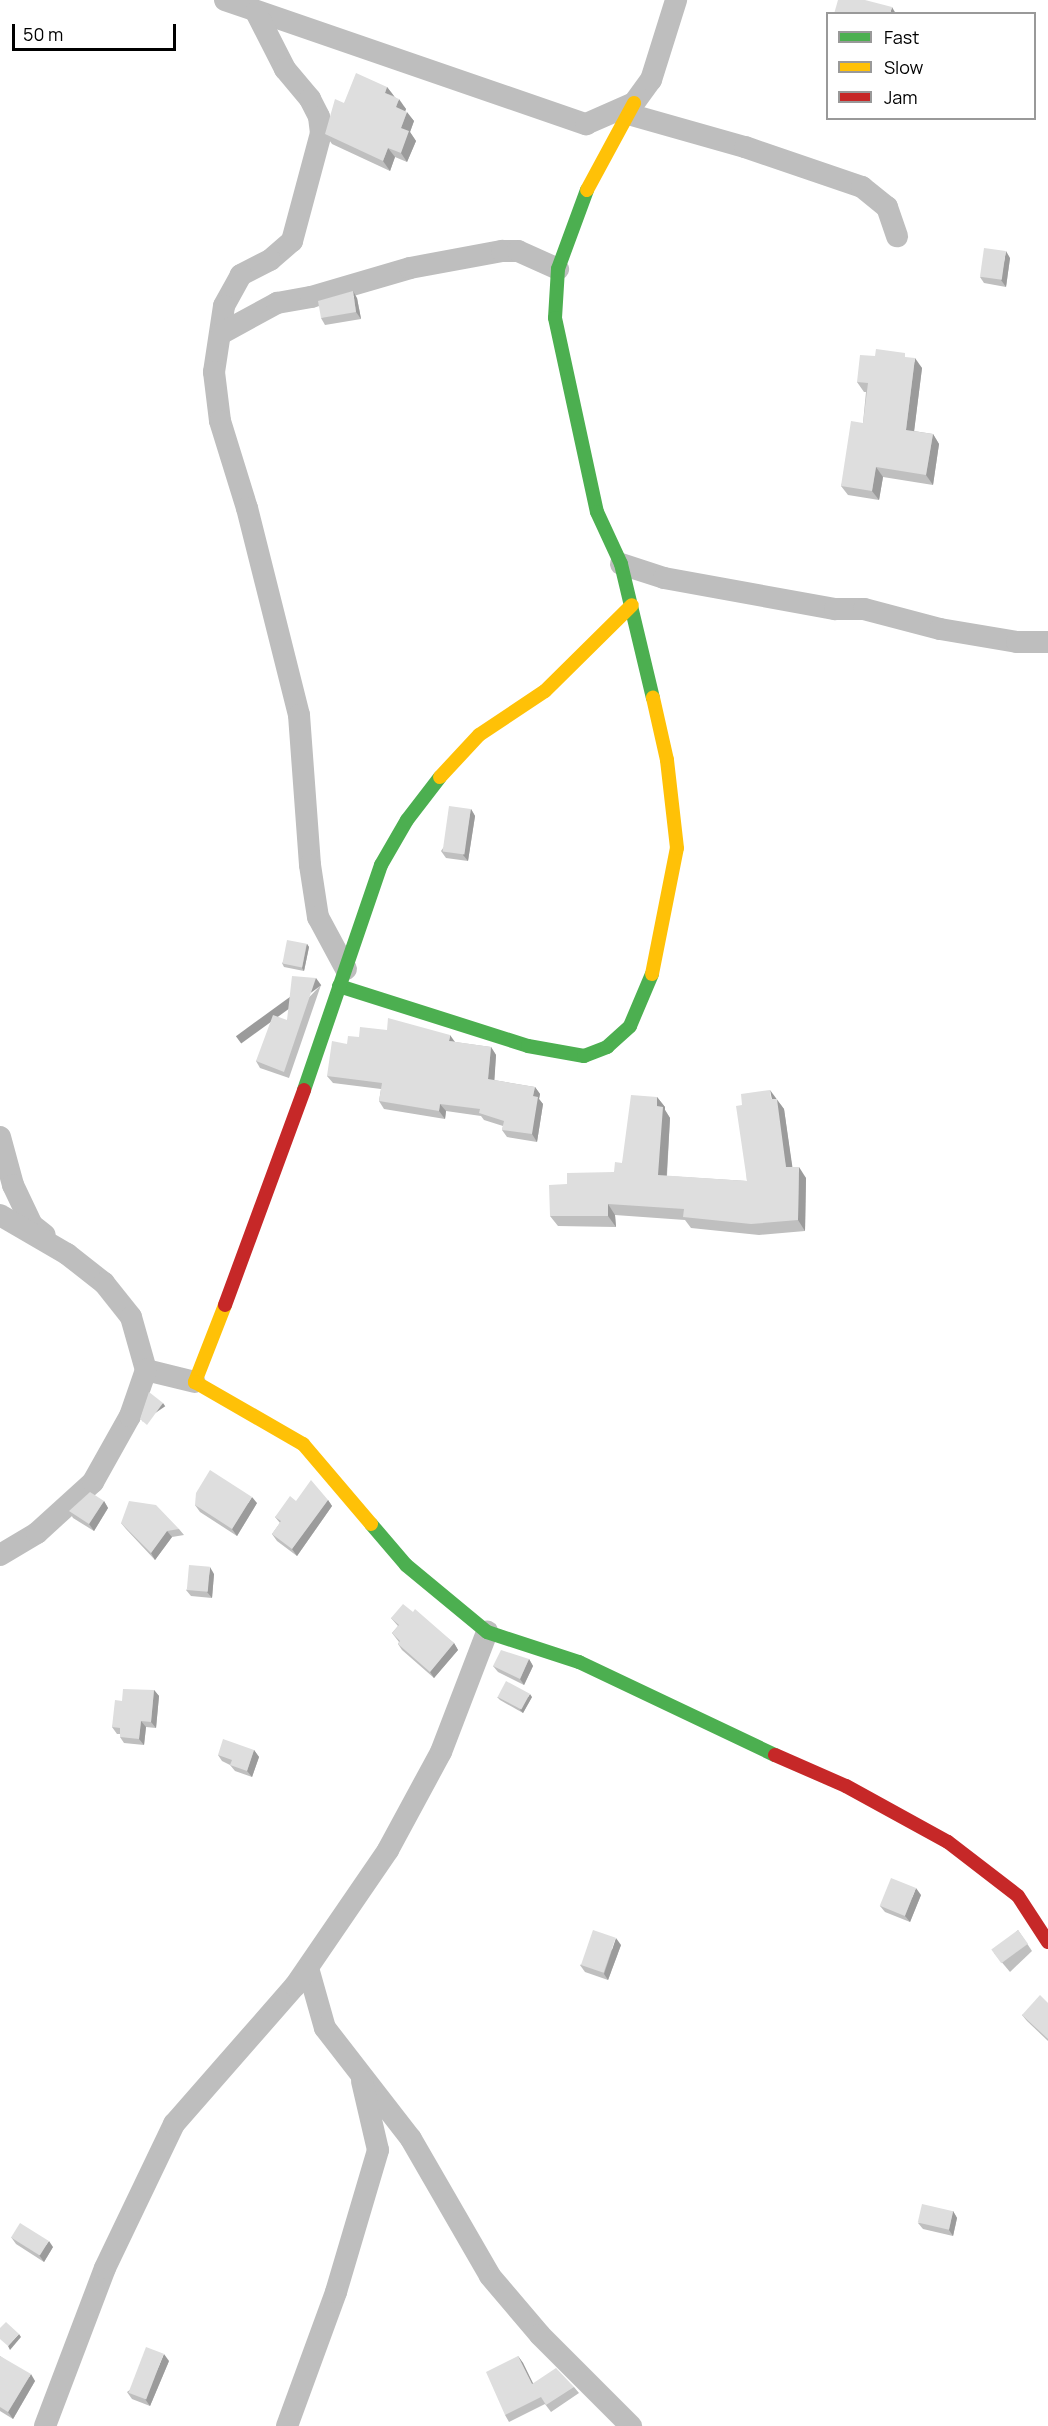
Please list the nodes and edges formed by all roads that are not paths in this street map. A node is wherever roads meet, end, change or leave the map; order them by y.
1 (225, 0) edge
2 (670, 2) edge
3 (271, 10) edge
4 (631, 108) junction
5 (897, 236) dead end
6 (558, 269) junction
7 (222, 333) junction
8 (621, 564) junction
9 (632, 605) junction
10 (1048, 642) edge
11 (343, 977) junction
12 (0, 1137) edge
13 (0, 1215) edge
14 (67, 1254) junction
15 (146, 1370) junction
16 (195, 1382) junction
17 (0, 1556) edge
18 (487, 1632) junction
19 (1048, 1942) edge
20 (308, 1968) junction
21 (360, 2071) junction
22 (45, 2426) edge
23 (287, 2426) edge
24 (631, 2426) edge

1 - 3 street
2 - 4 street
3 - 4 street
3 - 7 street
4 - 5 street
4 - 6 street
6 - 7 street
6 - 8 street
7 - 11 street
8 - 9 street
8 - 10 street
9 - 11 street
9 - 11 street
11 - 16 street
12 - 14 street
13 - 14 street
14 - 15 street
15 - 16 street
15 - 17 street
16 - 18 street
18 - 19 street
18 - 20 street
20 - 21 street
20 - 22 street
21 - 23 street
21 - 24 street

